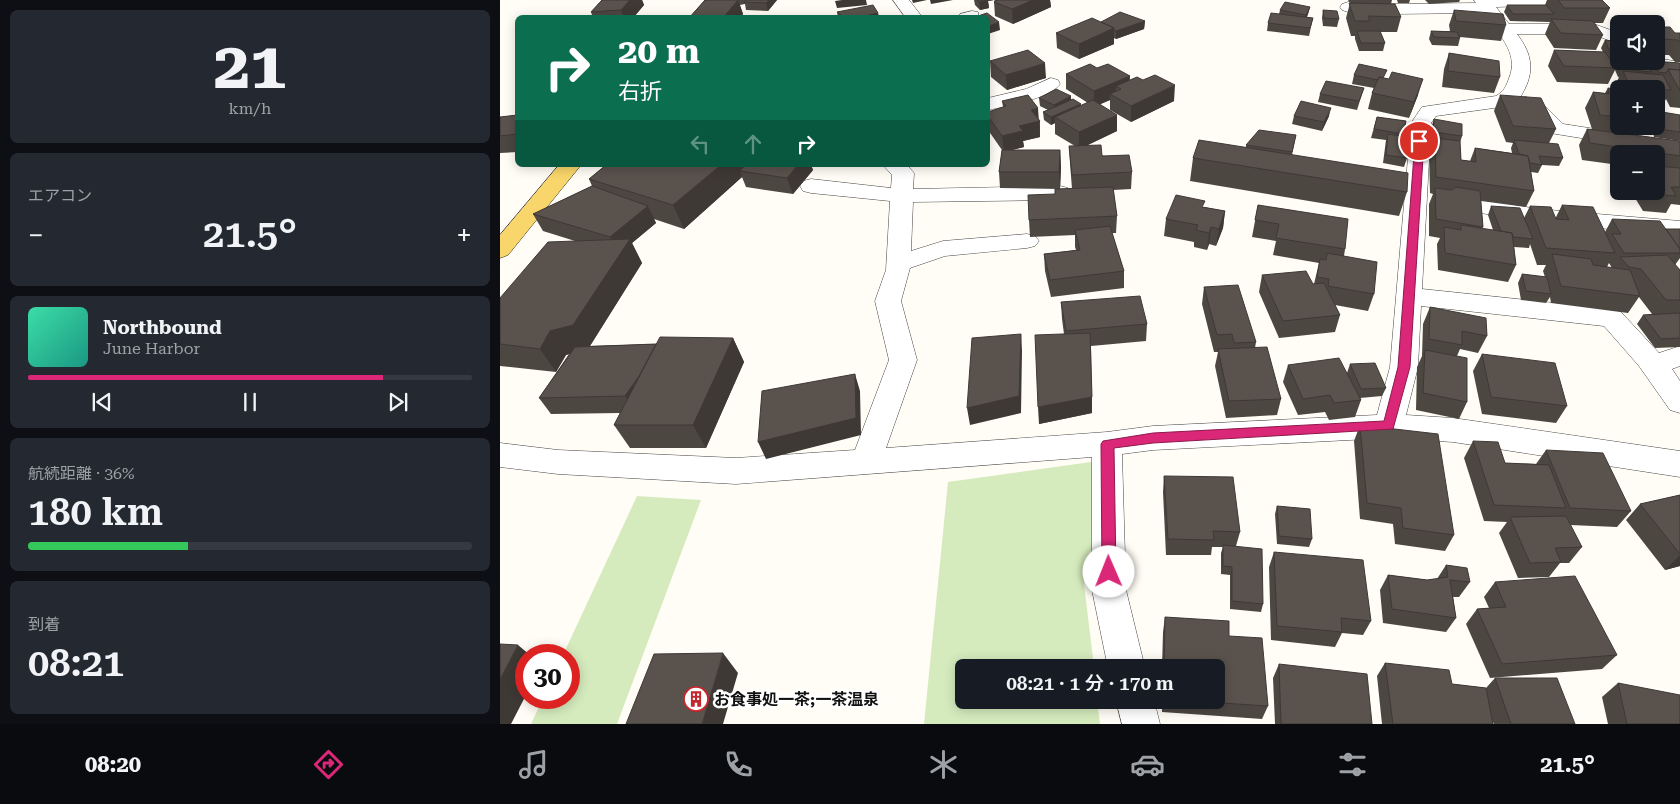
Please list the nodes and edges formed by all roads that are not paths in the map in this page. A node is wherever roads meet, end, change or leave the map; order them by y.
1 (901, 0) edge
2 (1557, 0) edge
3 (1485, 3) edge
4 (1348, 7) edge
5 (913, 15) edge
6 (1505, 29) junction
7 (1610, 35) edge
8 (1665, 65) edge
9 (1680, 67) edge
10 (1051, 84) dead end
11 (1512, 95) junction
12 (990, 104) edge
13 (1680, 148) edge
14 (568, 167) edge
15 (897, 167) edge
16 (811, 186) dead end
17 (1060, 193) edge
18 (902, 196) junction
19 (1416, 196) junction
20 (1680, 228) edge
21 (1026, 240) dead end
22 (500, 250) edge
23 (899, 263) junction
24 (1409, 296) junction
25 (1680, 356) edge
26 (1654, 366) junction
27 (1680, 402) edge
28 (1389, 426) junction
29 (1107, 444) junction
30 (500, 456) edge
31 (866, 461) junction
32 (1680, 464) edge
33 (1125, 659) edge
34 (1137, 709) edge
35 (1141, 724) edge

1 - 5 street
2 - 3 street
3 - 4 street
3 - 6 street
6 - 7 street
6 - 11 street
8 - 9 street
10 - 12 street
11 - 13 street
11 - 19 street
14 - 22 main road
15 - 18 street
16 - 18 street
17 - 18 street
18 - 23 street
19 - 20 street
19 - 24 street
21 - 23 street
23 - 31 street
24 - 26 street
24 - 28 street
25 - 26 street
26 - 27 street
28 - 29 street
28 - 32 street
29 - 31 street
29 - 33 street
30 - 31 street
34 - 35 street

